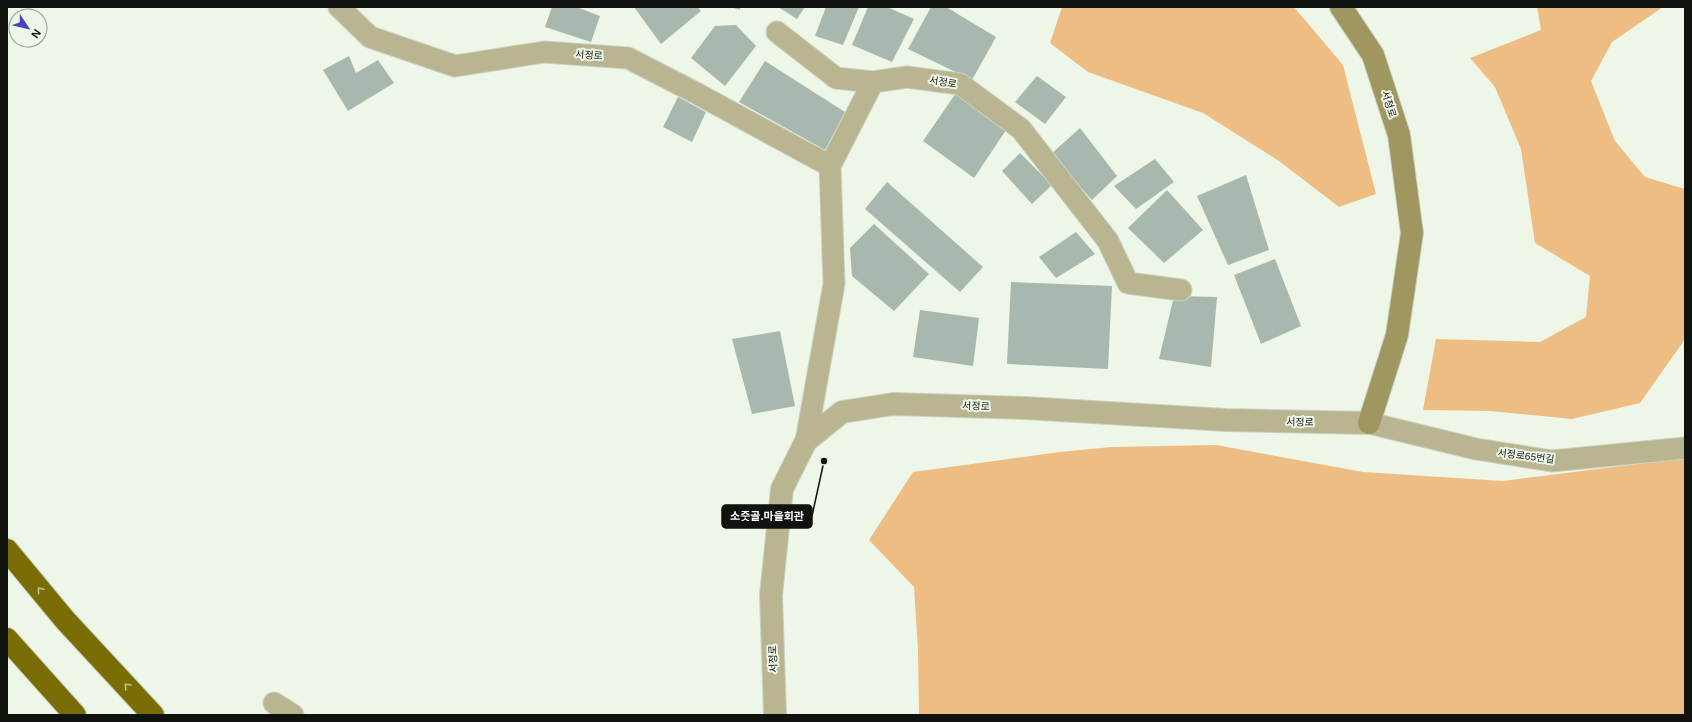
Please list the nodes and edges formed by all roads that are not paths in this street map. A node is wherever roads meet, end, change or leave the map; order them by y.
1 (339, 7) edge
2 (1341, 7) edge
3 (777, 32) dead end
4 (873, 82) junction
5 (830, 166) junction
6 (1181, 290) dead end
7 (1369, 423) junction
8 (806, 441) junction
9 (1685, 448) edge
10 (7, 550) edge
11 (7, 639) edge
12 (274, 703) dead end
13 (75, 715) edge
14 (153, 715) edge
15 (293, 715) edge
16 (774, 715) edge

1 - 5 street, 서정로
2 - 7 main road, 서정로
3 - 4 street, 서정로
4 - 5 street, 서정로
4 - 6 street, 서정로
5 - 8 street, 서정로
7 - 8 street, 서정로
7 - 9 street, 서정로65번길
8 - 16 street, 서정로
14 -> 10 highway
11 - 13 highway
12 - 15 street

